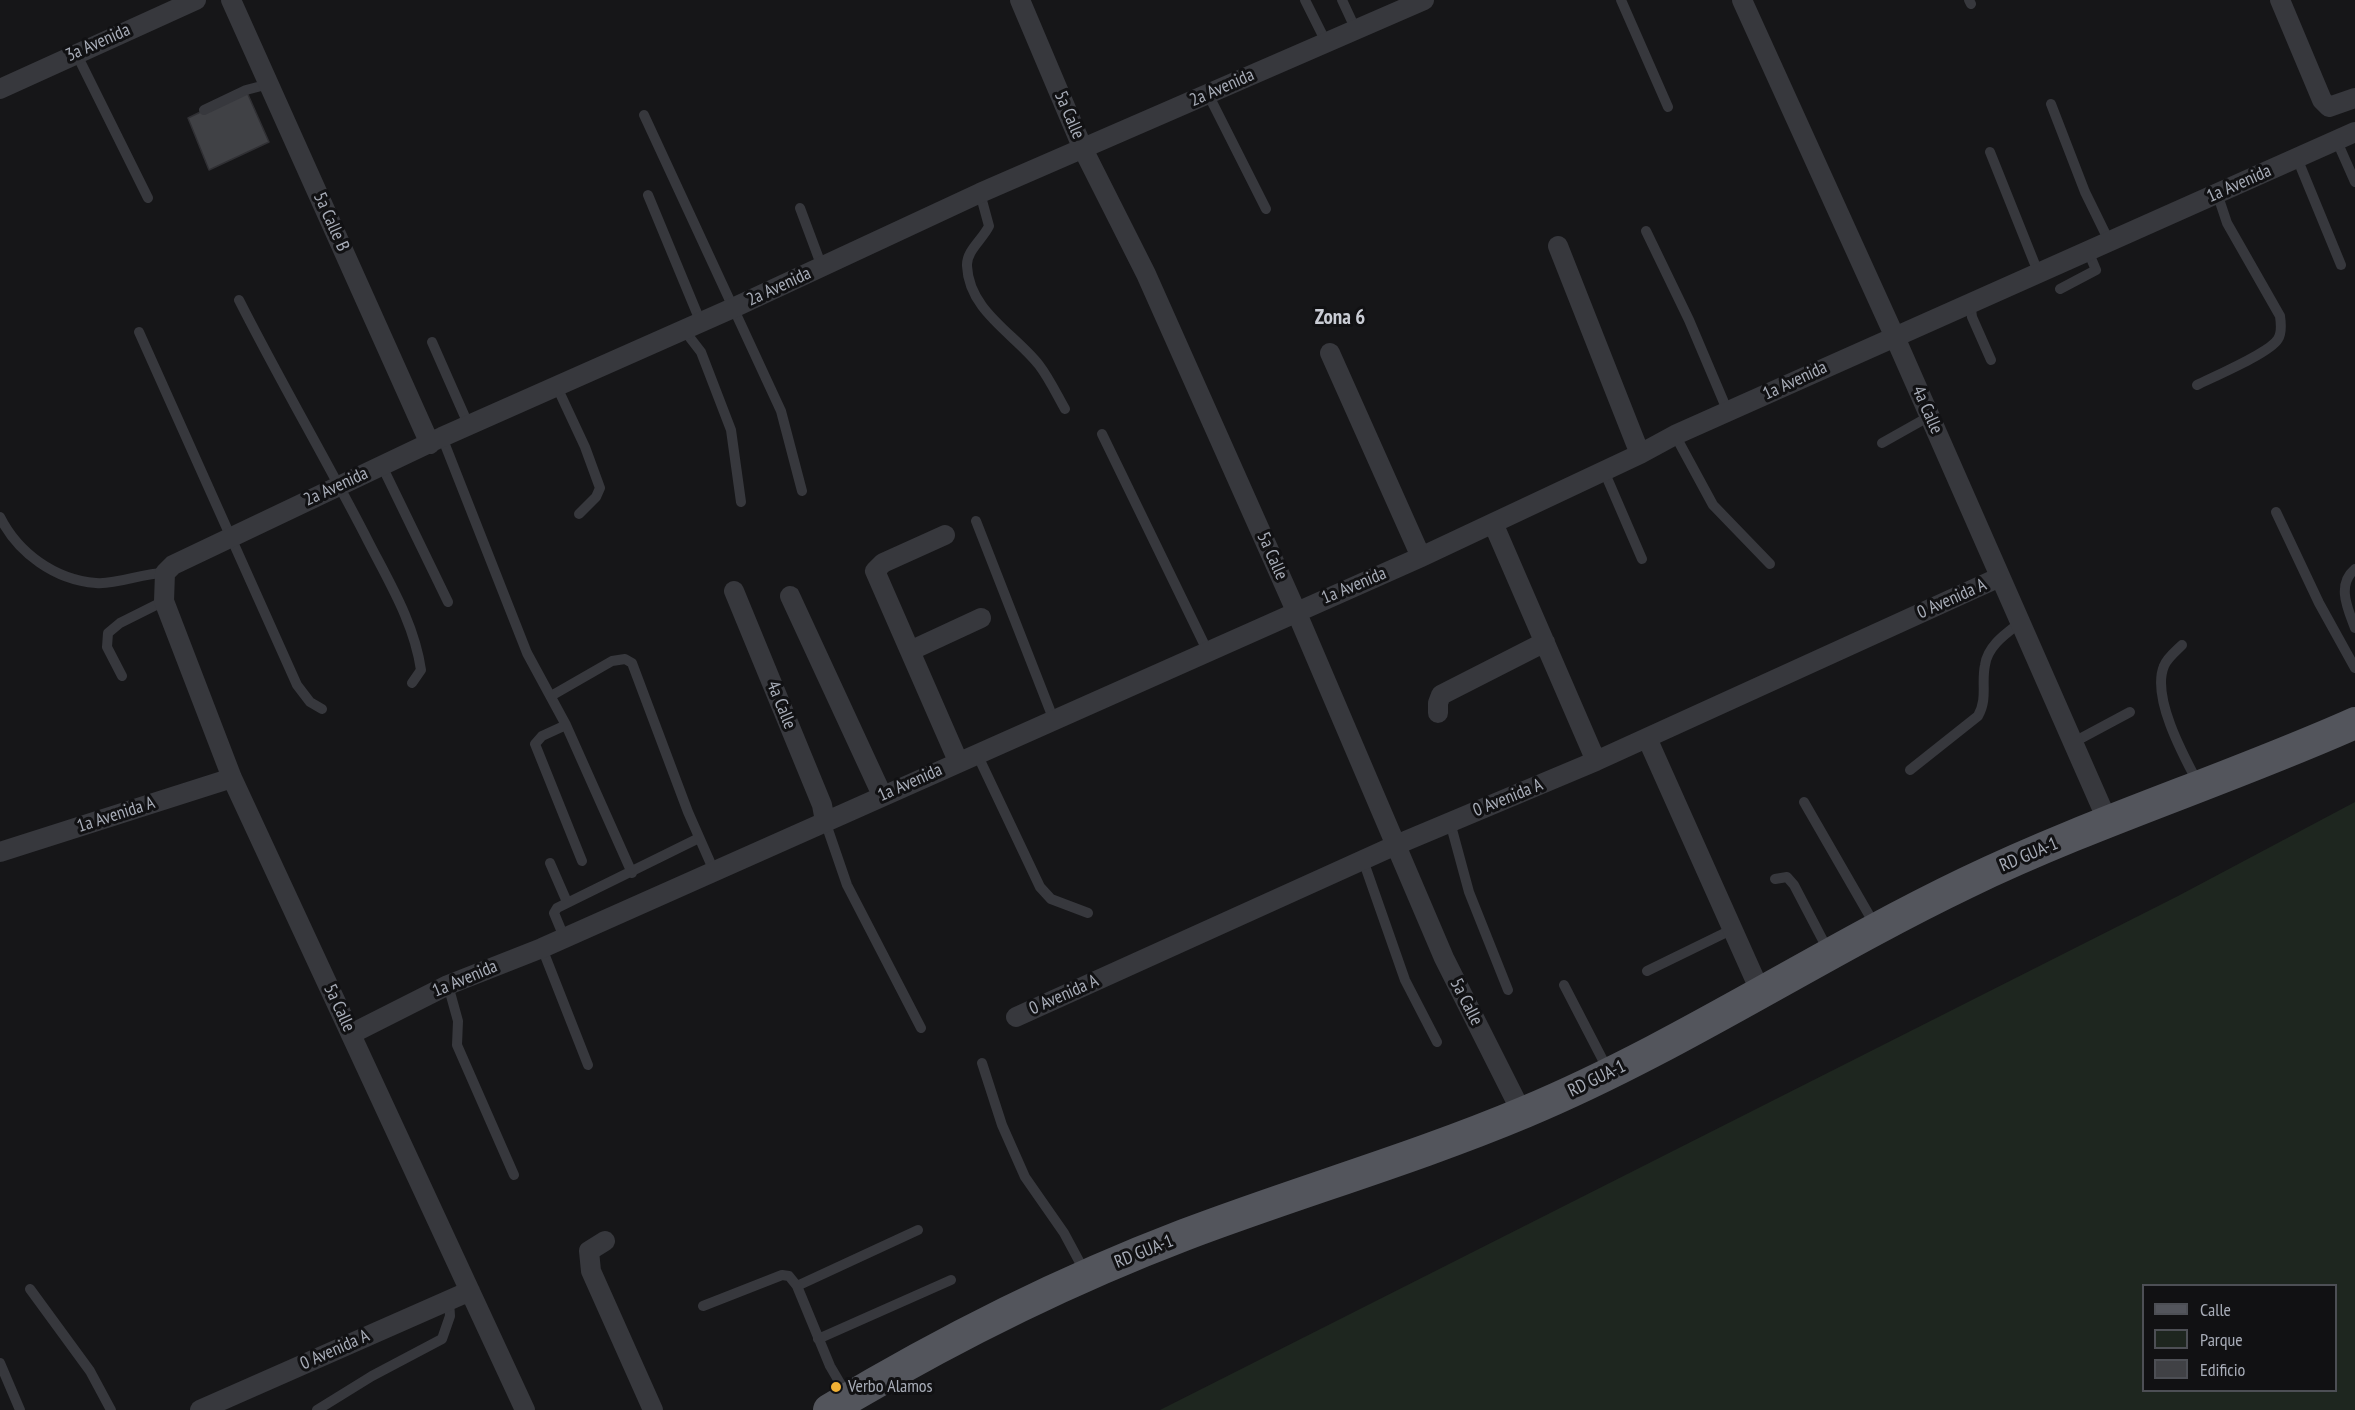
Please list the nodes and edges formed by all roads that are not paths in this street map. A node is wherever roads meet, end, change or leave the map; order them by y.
1 (196, 0) edge
2 (231, 0) edge
3 (1020, 0) edge
4 (1305, 0) edge
5 (1342, 0) edge
6 (1424, 0) edge
7 (1622, 0) edge
8 (1742, 0) edge
9 (2280, 0) edge
10 (1356, 30) junction
11 (1326, 42) junction
12 (76, 52) junction
13 (269, 84) junction
14 (0, 88) edge
15 (1208, 94) junction
16 (2355, 98) edge
17 (2052, 104) dead end
18 (1668, 107) dead end
19 (204, 110) dead end
20 (644, 114) dead end
21 (2346, 136) edge
22 (1083, 149) junction
23 (1990, 153) dead end
24 (2297, 158) junction
25 (2355, 182) edge
26 (980, 193) junction
27 (2217, 193) junction
28 (648, 195) dead end
29 (148, 198) dead end
30 (800, 208) dead end
31 (1266, 209) dead end
32 (1646, 231) dead end
33 (2109, 241) junction
34 (1558, 246) dead end
35 (2088, 251) junction
36 (2342, 265) dead end
37 (822, 267) junction
38 (2038, 272) junction
39 (2060, 289) dead end
40 (239, 300) dead end
41 (1970, 302) junction
42 (733, 308) junction
43 (692, 326) junction
44 (139, 332) dead end
45 (1894, 335) junction
46 (432, 342) dead end
47 (1330, 353) dead end
48 (1991, 360) dead end
49 (2197, 385) dead end
50 (557, 387) junction
51 (1065, 409) dead end
52 (1728, 412) junction
53 (1930, 416) junction
54 (469, 426) junction
55 (1102, 434) dead end
56 (1675, 435) junction
57 (436, 440) junction
58 (1882, 443) dead end
59 (1640, 454) junction
60 (382, 466) junction
61 (1604, 471) junction
62 (340, 485) junction
63 (802, 491) dead end
64 (741, 502) dead end
65 (2276, 512) dead end
66 (579, 514) dead end
67 (0, 517) edge
68 (976, 521) dead end
69 (1492, 523) junction
70 (945, 535) dead end
71 (230, 538) junction
72 (1421, 557) junction
73 (1642, 559) dead end
74 (1770, 564) dead end
75 (2355, 569) edge
76 (165, 573) junction
77 (2000, 577) junction
78 (734, 591) dead end
79 (790, 596) dead end
80 (164, 601) junction
81 (448, 602) dead end
82 (1296, 611) junction
83 (981, 618) dead end
84 (2021, 622) junction
85 (2355, 628) edge
86 (1545, 642) junction
87 (2182, 645) dead end
88 (912, 650) junction
89 (1207, 650) junction
90 (2355, 669) edge
91 (122, 676) dead end
92 (412, 683) dead end
93 (551, 696) junction
94 (322, 709) dead end
95 (2130, 712) dead end
96 (1438, 713) dead end
97 (1053, 718) junction
98 (2355, 723) edge
99 (566, 725) junction
100 (1647, 738) junction
101 (2074, 742) junction
102 (977, 754) junction
103 (958, 761) junction
104 (1596, 761) junction
105 (1910, 770) dead end
106 (232, 778) junction
107 (2199, 786) junction
108 (882, 795) junction
109 (1804, 802) dead end
110 (825, 821) junction
111 (1449, 822) junction
112 (2108, 822) junction
113 (699, 838) junction
114 (1396, 845) junction
115 (0, 852) edge
116 (1363, 860) junction
117 (582, 861) dead end
118 (550, 863) dead end
119 (714, 871) junction
120 (632, 873) junction
121 (1775, 879) dead end
122 (567, 902) junction
123 (1088, 914) dead end
124 (1734, 929) junction
125 (1877, 930) junction
126 (564, 937) junction
127 (542, 948) junction
128 (1830, 955) junction
129 (1647, 971) dead end
130 (448, 985) junction
131 (1564, 985) dead end
132 (1508, 990) dead end
133 (1761, 993) junction
134 (1016, 1017) dead end
135 (921, 1028) dead end
136 (351, 1034) junction
137 (1437, 1042) dead end
138 (982, 1063) dead end
139 (588, 1065) dead end
140 (1610, 1074) junction
141 (1522, 1113) junction
142 (514, 1174) dead end
143 (918, 1230) dead end
144 (605, 1241) dead end
145 (1086, 1275) junction
146 (951, 1280) dead end
147 (797, 1286) junction
148 (30, 1289) dead end
149 (470, 1291) junction
150 (449, 1300) junction
151 (703, 1306) dead end
152 (818, 1339) junction
153 (0, 1363) edge
154 (839, 1404) edge
155 (210, 1408) edge
156 (20, 1410) edge
157 (111, 1410) edge
158 (317, 1410) edge
159 (525, 1410) edge
160 (653, 1410) edge

1 - 12 street, 3a Avenida
2 - 13 street, 5a Calle B
3 - 22 street, 5a Calle
4 - 11 lane
5 - 10 lane
6 - 10 street, 2a Avenida
7 - 18 lane
8 - 45 street, 4a Calle
9 - 16 street
10 - 11 street, 2a Avenida
11 - 15 street, 2a Avenida
12 - 14 street, 3a Avenida
12 - 29 lane
13 - 19 lane
13 - 57 street, 5a Calle B
15 - 22 street, 2a Avenida
15 - 31 lane
17 - 33 lane
20 - 42 lane
21 - 24 street, 1a Avenida
21 - 25 lane
22 - 26 street, 2a Avenida
22 - 82 street, 5a Calle
23 - 38 lane
24 - 27 street, 1a Avenida
24 - 36 lane
26 - 37 street, 2a Avenida
26 - 51 lane
27 - 33 street, 1a Avenida
27 - 49 lane
28 - 43 lane
30 - 37 lane
32 - 52 lane
33 - 35 street, 1a Avenida
34 - 59 street
35 - 38 street, 1a Avenida
35 - 39 lane
37 - 42 street, 2a Avenida
38 - 41 street, 1a Avenida
40 - 62 lane
41 - 45 street, 1a Avenida
41 - 48 lane
42 - 43 street, 2a Avenida
42 - 63 lane
43 - 50 street, 2a Avenida
43 - 64 lane
44 - 71 lane
45 - 52 street, 1a Avenida
45 - 53 street, 4a Calle
46 - 54 lane
47 - 72 street
50 - 54 street, 2a Avenida
50 - 66 lane
52 - 56 street, 1a Avenida
53 - 58 lane
53 - 77 street, 4a Calle
54 - 57 street, 2a Avenida
55 - 89 lane
56 - 59 street, 1a Avenida
56 - 74 lane
57 - 60 street, 2a Avenida
57 - 93 lane
59 - 61 street, 1a Avenida
60 - 62 street, 2a Avenida
60 - 81 lane
61 - 69 street, 1a Avenida
61 - 73 lane
62 - 71 street, 2a Avenida
62 - 92 lane
65 - 90 lane
67 - 76 lane
68 - 97 lane
69 - 72 street, 1a Avenida
69 - 86 street
70 - 88 street
71 - 76 street, 2a Avenida
71 - 94 lane
72 - 82 street, 1a Avenida
75 - 85 lane
76 - 80 street
77 - 84 street, 4a Calle
77 - 100 street, 0 Avenida A
78 - 110 street, 4a Calle
79 - 108 street
80 - 91 lane
80 - 106 street, 5a Calle
82 - 89 street, 1a Avenida
82 - 114 street, 5a Calle
83 - 88 street
84 - 101 street, 4a Calle
84 - 105 lane
86 - 96 street
86 - 104 street
87 - 107 lane
88 - 103 street
89 - 97 street, 1a Avenida
93 - 99 lane
93 - 113 lane
95 - 101 lane
97 - 102 street, 1a Avenida
98 - 107 main road, RD GUA-1
99 - 117 lane
99 - 120 lane
100 - 104 street, 0 Avenida A
100 - 124 street
101 - 112 street, 4a Calle
102 - 103 street, 1a Avenida
102 - 123 lane
103 - 108 street, 1a Avenida
104 - 111 street, 0 Avenida A
106 - 115 street, 1a Avenida A
106 - 136 street, 5a Calle
107 - 112 main road, RD GUA-1
108 - 110 street, 1a Avenida
109 - 125 lane
110 - 119 street, 1a Avenida
110 - 135 lane
111 - 114 street, 0 Avenida A
111 - 132 lane
112 - 125 main road, RD GUA-1
113 - 119 lane
113 - 120 lane
114 - 116 street, 0 Avenida A
114 - 141 street, 5a Calle
116 - 134 street, 0 Avenida A
116 - 137 lane
118 - 122 lane
119 - 126 street, 1a Avenida
120 - 122 lane
121 - 128 lane
122 - 126 lane
124 - 129 lane
124 - 133 street
125 - 128 main road, RD GUA-1
126 - 127 street, 1a Avenida
127 - 130 street, 1a Avenida
127 - 139 lane
128 - 133 main road, RD GUA-1
130 - 136 street, 1a Avenida
130 - 142 lane
131 - 140 lane
133 - 140 main road, RD GUA-1
136 - 149 street, 5a Calle
138 - 145 lane
140 - 141 main road, RD GUA-1
141 - 145 main road, RD GUA-1
143 - 147 lane
144 - 160 street
145 - 154 main road, RD GUA-1
146 - 152 lane
147 - 151 lane
147 - 152 lane
148 - 157 lane
149 - 150 street, 0 Avenida A
149 - 159 street, 5a Calle
150 - 155 street, 0 Avenida A
150 - 158 lane
152 - 154 lane
153 - 156 lane

